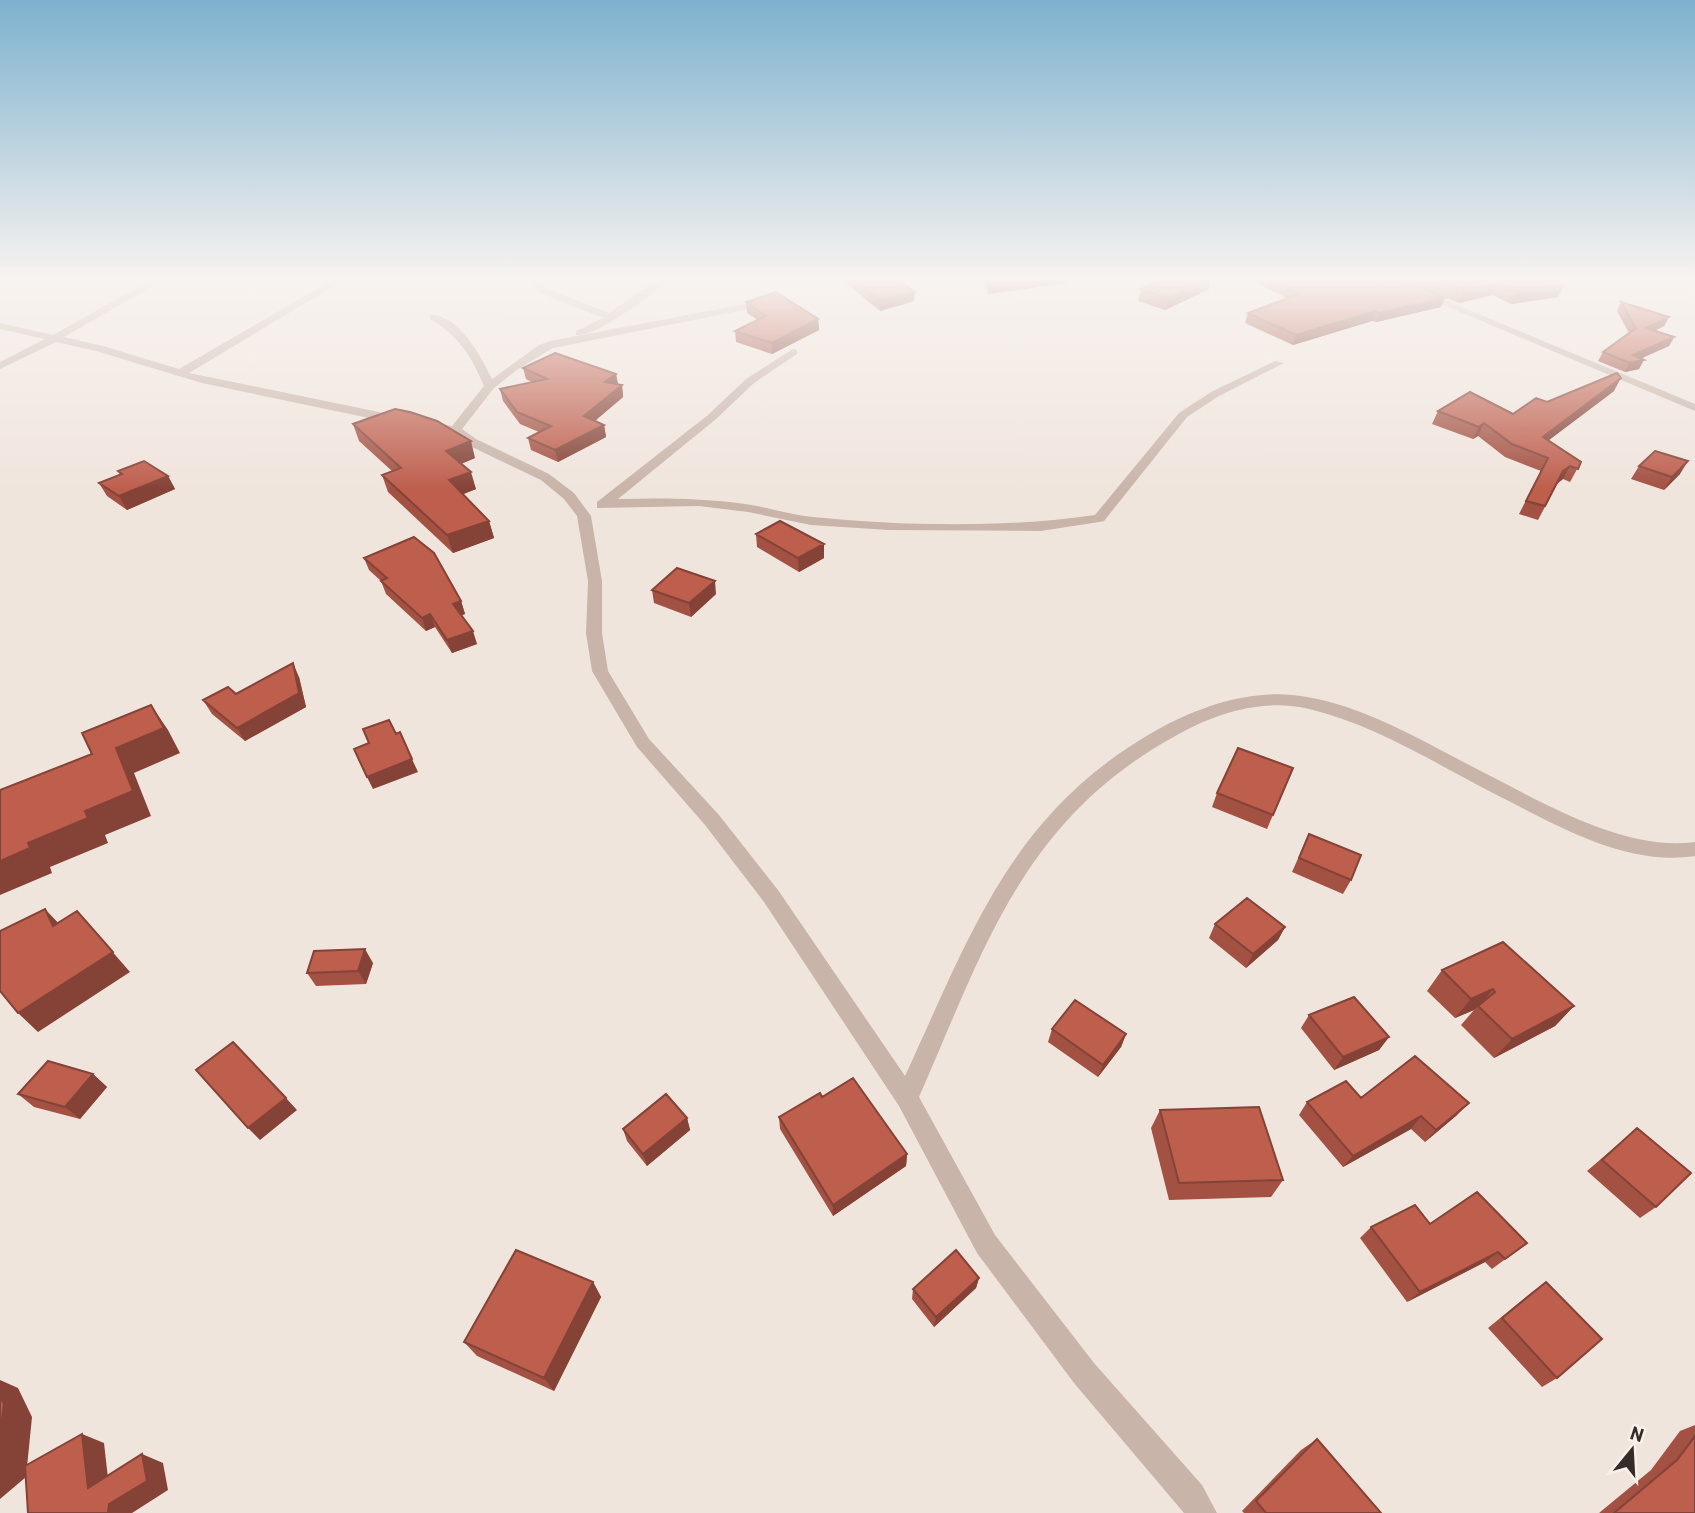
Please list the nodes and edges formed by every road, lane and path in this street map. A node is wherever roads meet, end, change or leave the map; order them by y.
1 (34, 349) edge
2 (101, 349) edge
3 (223, 349) edge
4 (472, 349) edge
5 (541, 349) edge
6 (1552, 349) edge
7 (793, 352) dead end
8 (1279, 363) dead end
9 (0, 366) edge
10 (181, 373) junction
11 (491, 386) junction
12 (1695, 408) edge
13 (455, 430) junction
14 (606, 503) junction
15 (584, 516) junction
16 (1695, 849) edge
17 (907, 1098) junction
18 (1202, 1513) edge

1 - 9 street
2 - 10 street
3 - 10 street
4 - 11 street
5 - 11 street
6 - 12 street
7 - 14 street
8 - 14 street
10 - 13 street
11 - 13 street
13 - 15 street
14 - 15 street
15 - 17 street
16 - 17 street
17 - 18 street

